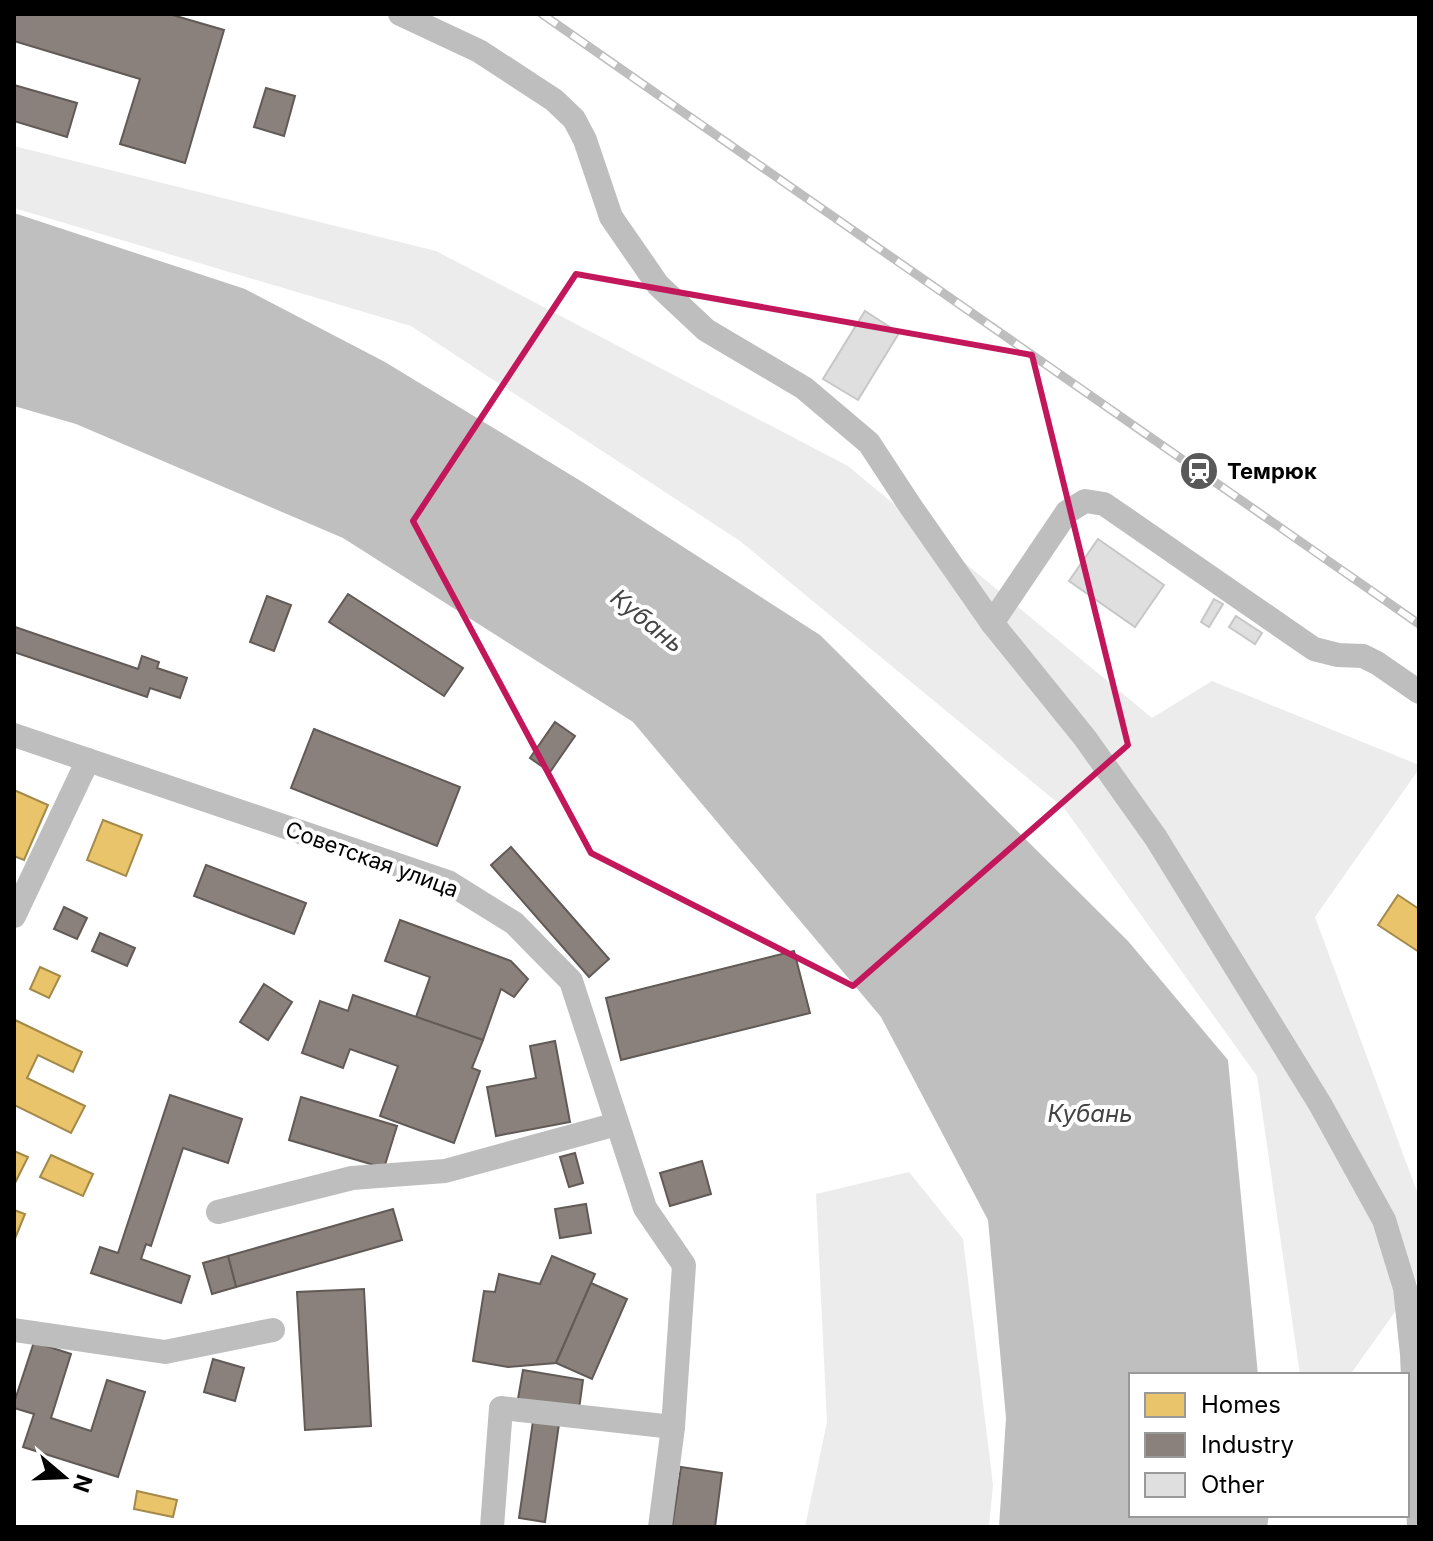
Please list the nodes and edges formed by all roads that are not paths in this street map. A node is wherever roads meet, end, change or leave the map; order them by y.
1 (400, 14) edge
2 (992, 623) junction
3 (1419, 692) edge
4 (14, 735) edge
5 (88, 760) junction
6 (14, 916) edge
7 (617, 1124) junction
8 (218, 1212) dead end
9 (14, 1330) edge
10 (273, 1330) dead end
11 (1415, 1352) edge
12 (673, 1427) junction
13 (492, 1527) edge
14 (660, 1527) edge
15 (1419, 1527) edge

1 - 2 street
2 - 3 street
2 - 11 street
4 - 5 street, Советская улица
5 - 6 street
5 - 7 street, Советская улица
7 - 8 street
7 - 12 street, Советская улица
9 - 10 street
11 - 15 street
12 - 13 street
12 - 14 street, Советская улица

